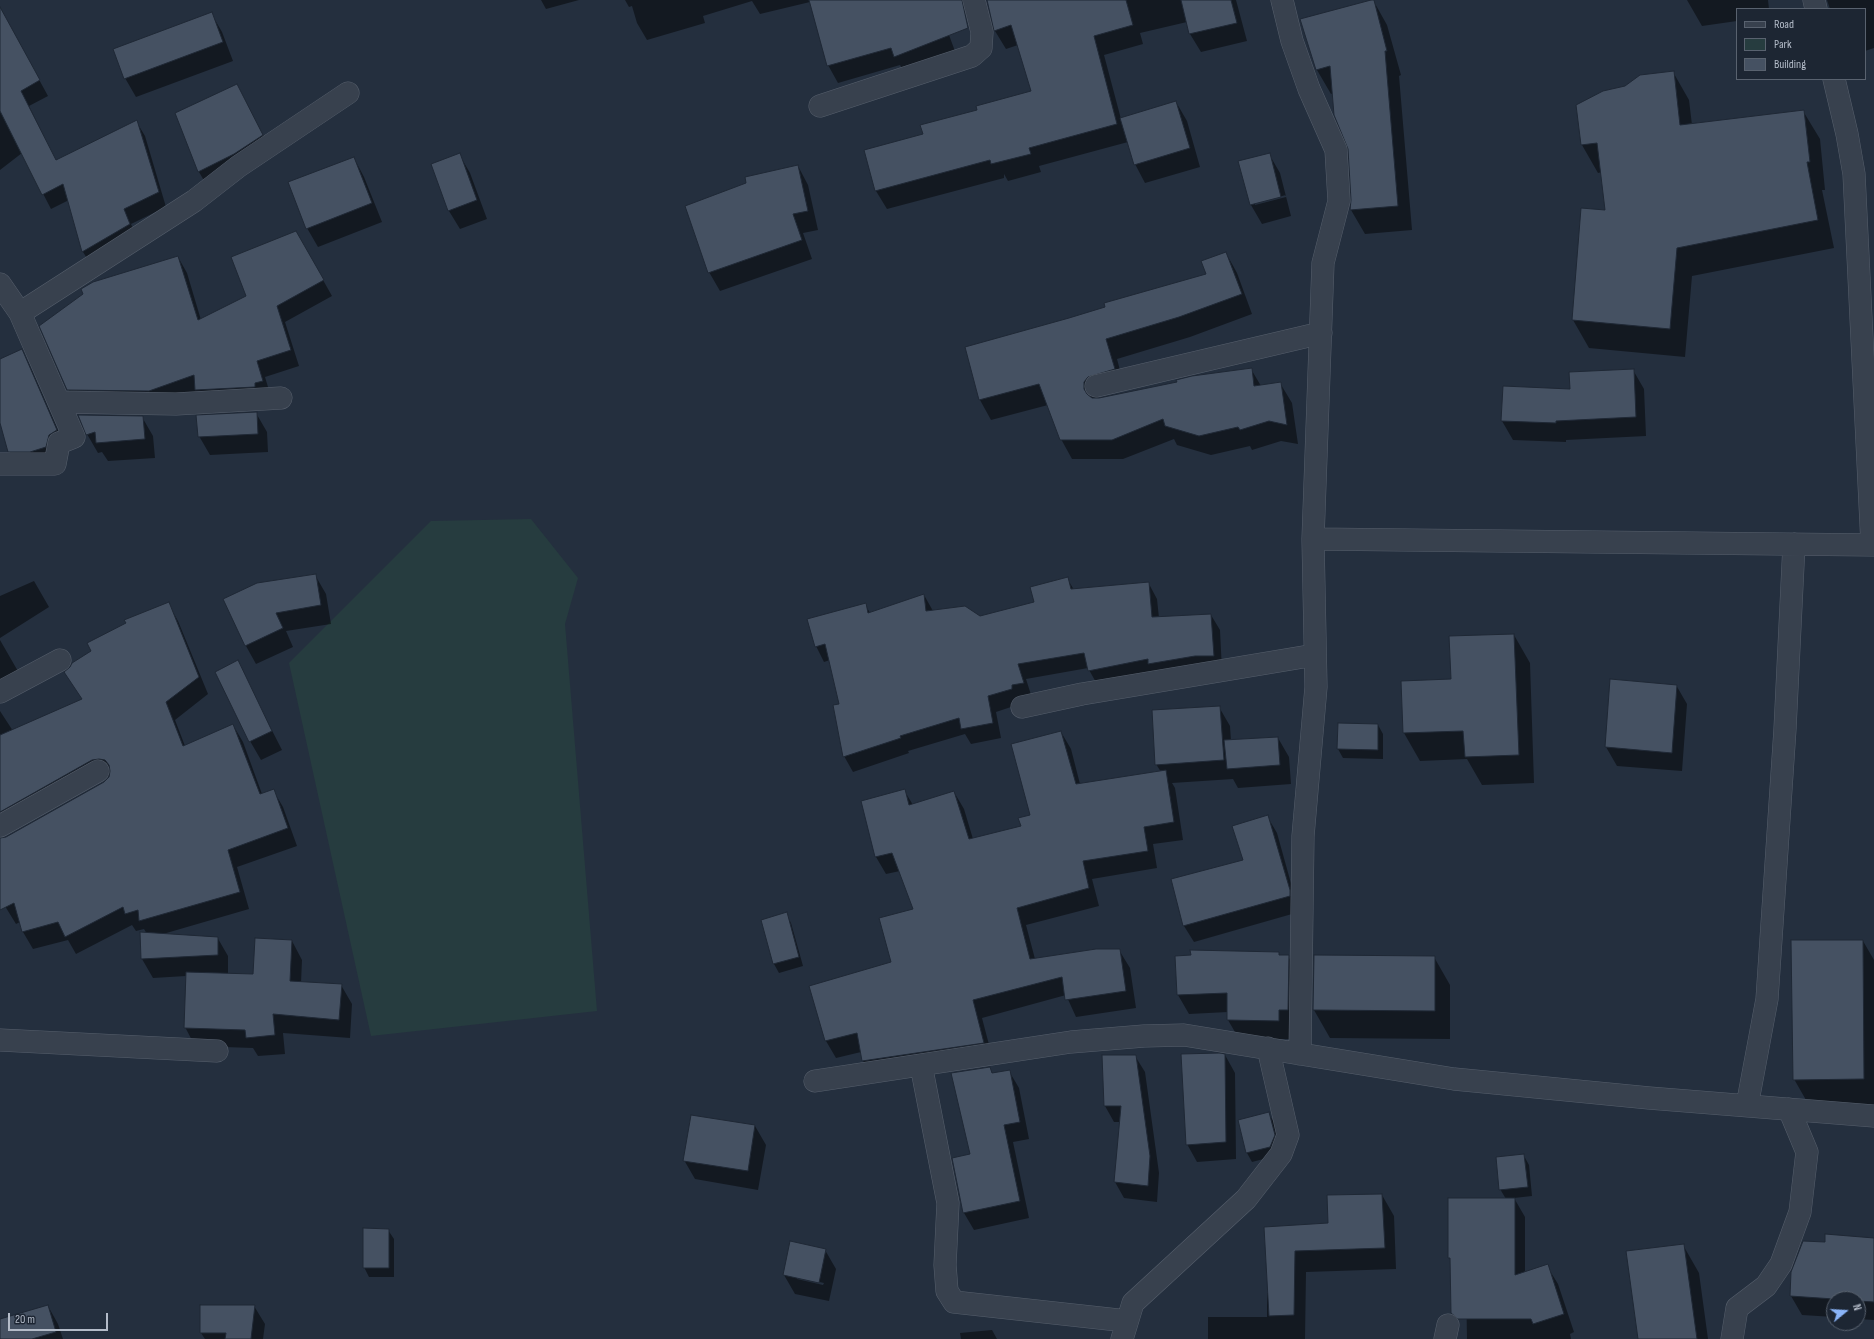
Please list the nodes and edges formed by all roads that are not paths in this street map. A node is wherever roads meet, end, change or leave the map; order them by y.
1 (974, 0) edge
2 (1282, 0) edge
3 (1834, 80) edge
4 (348, 93) dead end
5 (820, 106) dead end
6 (0, 284) edge
7 (20, 313) junction
8 (1321, 333) junction
9 (1096, 386) dead end
10 (281, 398) dead end
11 (59, 402) junction
12 (0, 464) edge
13 (1313, 539) junction
14 (1794, 544) junction
15 (1873, 545) edge
16 (1315, 655) junction
17 (60, 660) dead end
18 (0, 692) edge
19 (1022, 707) dead end
20 (98, 771) dead end
21 (0, 826) edge
22 (0, 1040) edge
23 (1268, 1048) junction
24 (217, 1051) dead end
25 (1300, 1054) junction
26 (921, 1064) junction
27 (815, 1081) dead end
28 (1747, 1106) junction
29 (1789, 1109) junction
30 (1874, 1116) edge
31 (1125, 1330) edge
32 (1732, 1339) edge

1 - 5 street
2 - 8 street
3 - 15 street
4 - 7 street
6 - 7 street
7 - 11 street
8 - 9 street
8 - 13 street
10 - 11 street
11 - 12 street
13 - 14 street
13 - 16 street
14 - 15 street
14 - 28 street
16 - 19 street
16 - 25 street
17 - 18 street
20 - 21 street
22 - 24 street
23 - 25 street
23 - 26 street
23 - 31 street
25 - 28 street
26 - 27 street
26 - 31 street
28 - 29 street
29 - 30 street
29 - 32 street

